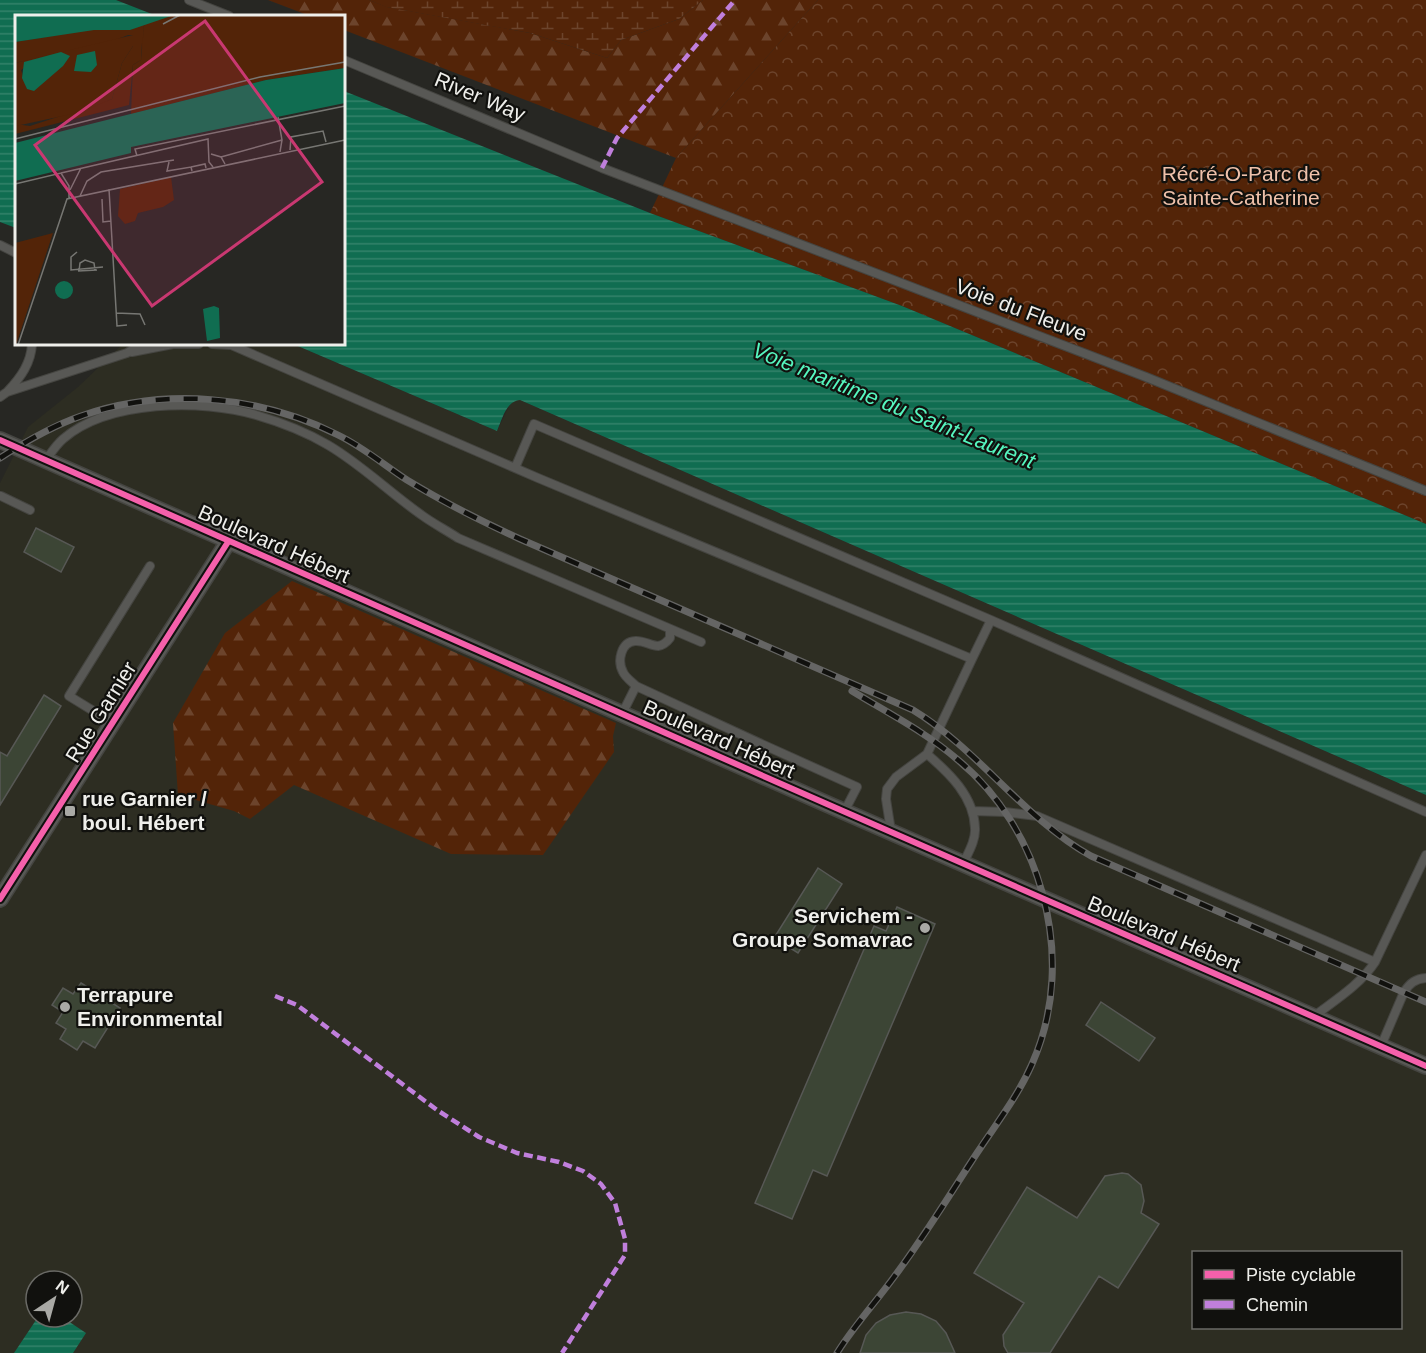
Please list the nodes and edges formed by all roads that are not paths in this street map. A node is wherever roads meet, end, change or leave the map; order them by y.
1 (189, 0) edge
2 (226, 15) edge
3 (345, 60) edge
4 (602, 168) joint
5 (0, 245) edge
6 (15, 252) edge
7 (32, 345) edge
8 (139, 345) edge
9 (168, 345) edge
10 (231, 345) edge
11 (127, 353) junction
12 (3, 394) edge
13 (0, 440) edge
14 (46, 460) junction
15 (515, 468) junction
16 (1426, 491) edge
17 (1, 496) edge
18 (30, 510) dead end
19 (228, 542) junction
20 (150, 566) dead end
21 (991, 620) junction
22 (670, 629) junction
23 (702, 642) dead end
24 (972, 659) junction
25 (636, 686) junction
26 (622, 715) junction
27 (113, 723) junction
28 (766, 746) junction
29 (927, 754) junction
30 (753, 772) junction
31 (972, 811) junction
32 (844, 812) junction
33 (1426, 812) edge
34 (891, 832) junction
35 (1426, 855) edge
36 (963, 864) junction
37 (0, 899) edge
38 (1375, 962) junction
39 (1426, 978) edge
40 (1313, 1017) junction
41 (1381, 1046) junction
42 (1426, 1066) edge

1 - 2 lane
3 - 4 lane, River Way
4 - 16 lane, Voie du Fleuve
5 - 6 lane
7 - 12 lane
8 - 11 lane
9 - 11 lane
10 - 15 lane
11 - 12 lane
13 - 14 street, Boulevard Hébert
14 - 19 street, Boulevard Hébert
14 - 22 lane
15 - 21 lane
15 - 24 lane
17 - 18 lane
19 - 26 street, Boulevard Hébert
19 - 27 street, Rue Garnier
20 - 27 lane
21 - 24 lane
21 - 33 lane
22 - 23 lane
22 - 25 lane
24 - 29 lane
25 - 26 lane
25 - 28 lane
26 - 30 street, Boulevard Hébert
27 - 37 street, Rue Garnier
28 - 30 lane
28 - 32 lane
29 - 31 lane
29 - 34 lane
30 - 32 street, Boulevard Hébert
31 - 36 lane
31 - 38 lane
32 - 34 street, Boulevard Hébert
34 - 36 street, Boulevard Hébert
35 - 38 lane
36 - 40 street, Boulevard Hébert
38 - 40 lane
39 - 41 lane
40 - 41 street, Boulevard Hébert
41 - 42 street, Boulevard Hébert

